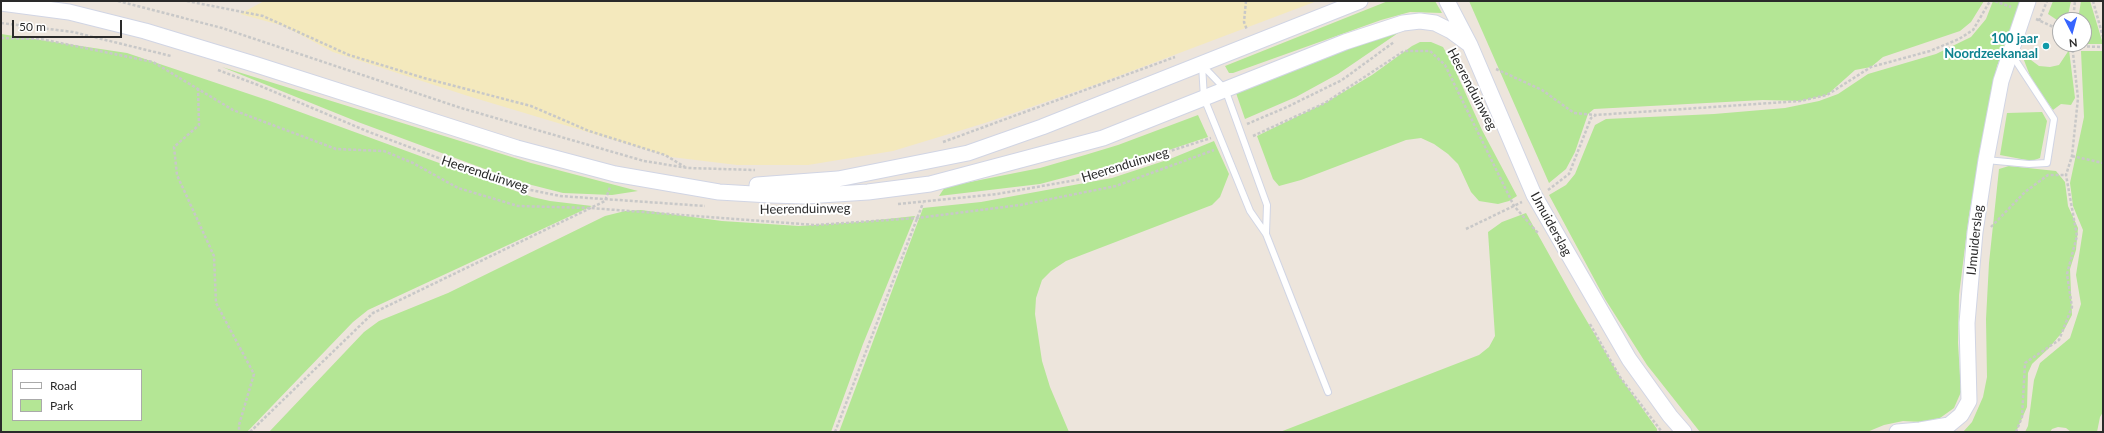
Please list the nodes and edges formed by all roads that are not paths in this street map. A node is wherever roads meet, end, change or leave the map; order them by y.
1 (1360, 1) edge
2 (1447, 1) edge
3 (1, 3) edge
4 (2026, 7) edge
5 (1470, 45) junction
6 (2010, 52) junction
7 (1202, 65) junction
8 (1225, 89) junction
9 (1204, 98) junction
10 (1986, 160) junction
11 (656, 181) junction
12 (1266, 234) junction
13 (1328, 392) dead end
14 (1684, 432) edge
15 (1897, 432) edge

1 - 7 street, Heerenduinweg
2 - 5 street, IJmuiderslag
3 - 11 street, Heerenduinweg
4 - 6 street, IJmuiderslag
5 - 8 street, Heerenduinweg
5 - 14 street, IJmuiderslag
6 - 10 street, IJmuiderslag
6 - 10 lane
7 - 8 lane
7 - 9 lane
7 - 11 street, Heerenduinweg
8 - 9 street, Heerenduinweg
8 - 12 lane
9 - 11 street, Heerenduinweg
9 - 12 lane
10 - 15 street, IJmuiderslag
12 - 13 lane

